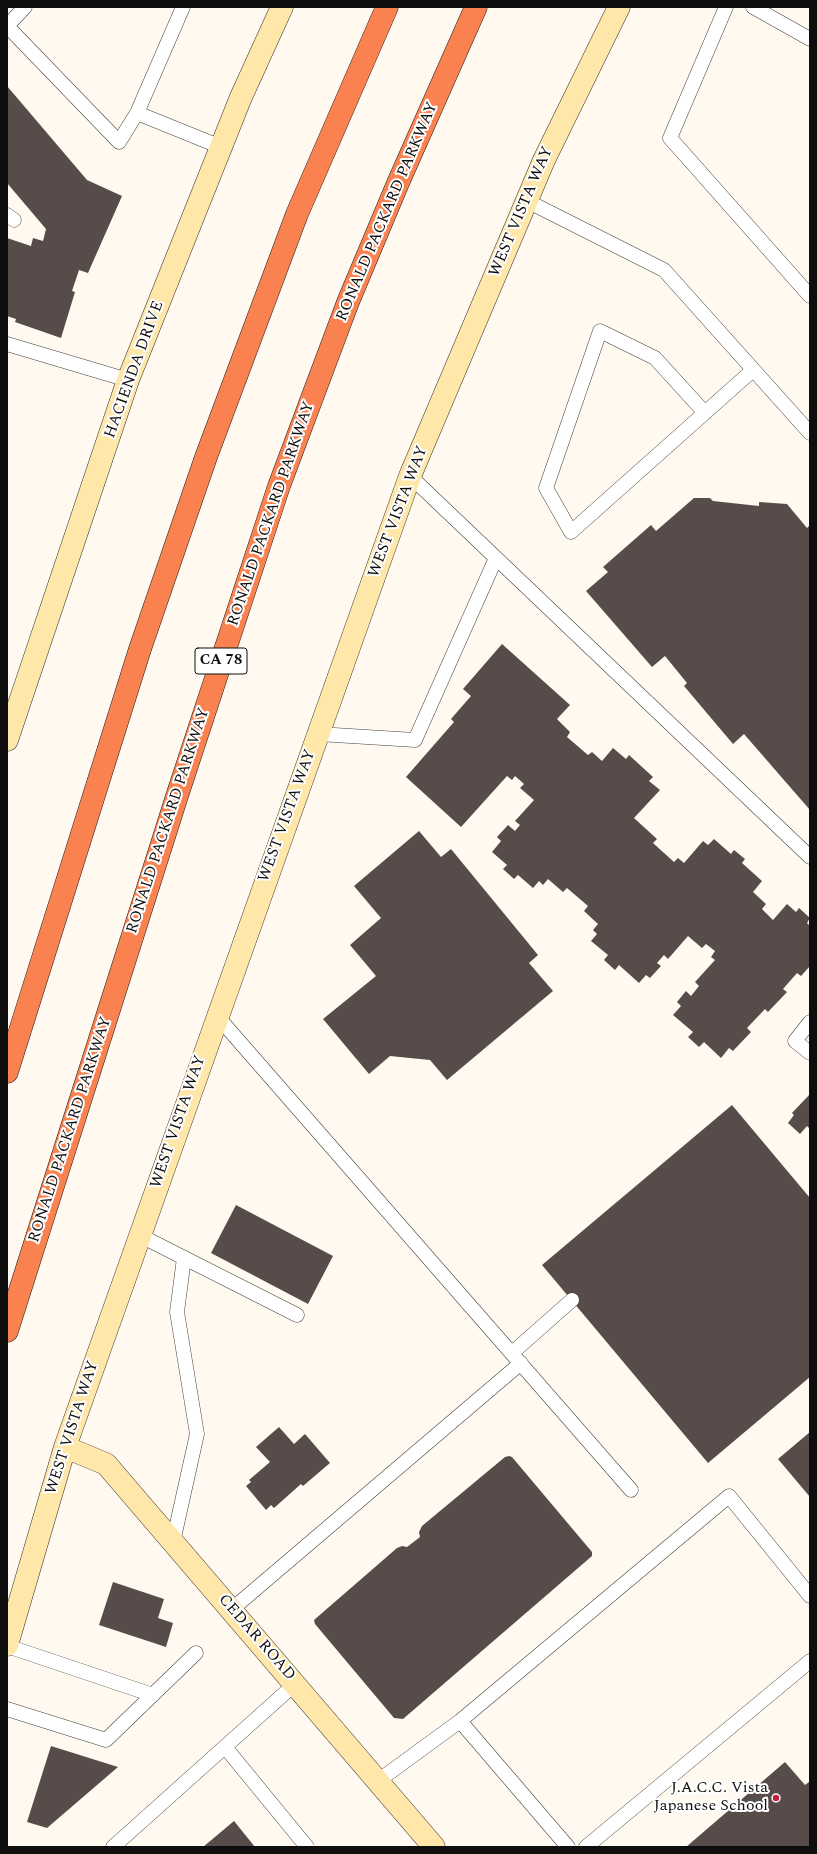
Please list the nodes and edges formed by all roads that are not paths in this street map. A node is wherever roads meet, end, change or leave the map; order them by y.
1 (25, 7) edge
2 (183, 7) edge
3 (282, 7) edge
4 (388, 7) edge
5 (476, 7) edge
6 (619, 7) edge
7 (726, 7) edge
8 (753, 7) edge
9 (810, 39) edge
10 (137, 113) junction
11 (221, 147) junction
12 (527, 201) junction
13 (810, 296) edge
14 (7, 344) edge
15 (753, 370) junction
16 (128, 380) junction
17 (705, 413) junction
18 (810, 433) edge
19 (410, 476) junction
20 (496, 558) junction
21 (318, 734) junction
22 (7, 740) edge
23 (810, 857) edge
24 (217, 1016) junction
25 (810, 1022) edge
26 (810, 1053) edge
27 (7, 1072) edge
28 (139, 1235) junction
29 (184, 1258) junction
30 (572, 1300) dead end
31 (297, 1315) dead end
32 (7, 1331) edge
33 (516, 1358) junction
34 (65, 1447) junction
35 (631, 1490) dead end
36 (173, 1542) junction
37 (810, 1596) edge
38 (231, 1610) junction
39 (7, 1646) edge
40 (196, 1653) dead end
41 (810, 1661) edge
42 (295, 1684) junction
43 (153, 1695) junction
44 (7, 1710) edge
45 (460, 1721) junction
46 (225, 1747) junction
47 (378, 1781) junction
48 (429, 1845) edge
49 (113, 1847) edge
50 (307, 1847) edge
51 (568, 1847) edge
52 (586, 1847) edge

1 - 10 lane
2 - 10 lane
3 - 11 main road, HACIENDA DRIVE
4 - 27 highway
5 - 32 highway, RONALD PACKARD PARKWAY / CA 78
6 - 12 main road, WEST VISTA WAY
7 - 13 lane
8 - 9 lane
10 - 11 lane
11 - 16 main road, HACIENDA DRIVE
12 - 15 lane
12 - 19 main road, WEST VISTA WAY
14 - 16 lane
15 - 17 lane
15 - 18 lane
16 - 22 main road, HACIENDA DRIVE
17 - 17 lane
19 - 20 lane
19 - 21 main road, WEST VISTA WAY
20 - 21 lane
20 - 23 lane
21 - 24 main road, WEST VISTA WAY
24 - 28 main road, WEST VISTA WAY
24 - 33 lane
25 - 26 lane
28 - 29 lane
28 - 34 main road, WEST VISTA WAY
29 - 31 lane
29 - 36 lane
30 - 33 lane
33 - 35 lane
33 - 38 lane
34 - 36 main road, CEDAR ROAD
34 - 39 main road, WEST VISTA WAY
36 - 38 main road, CEDAR ROAD
37 - 45 lane
38 - 42 main road, CEDAR ROAD
39 - 43 lane
40 - 43 lane
41 - 52 lane
42 - 46 lane
42 - 47 main road, CEDAR ROAD
43 - 44 lane
45 - 47 lane
45 - 51 lane
46 - 49 lane
46 - 50 lane
47 - 48 main road, CEDAR ROAD

